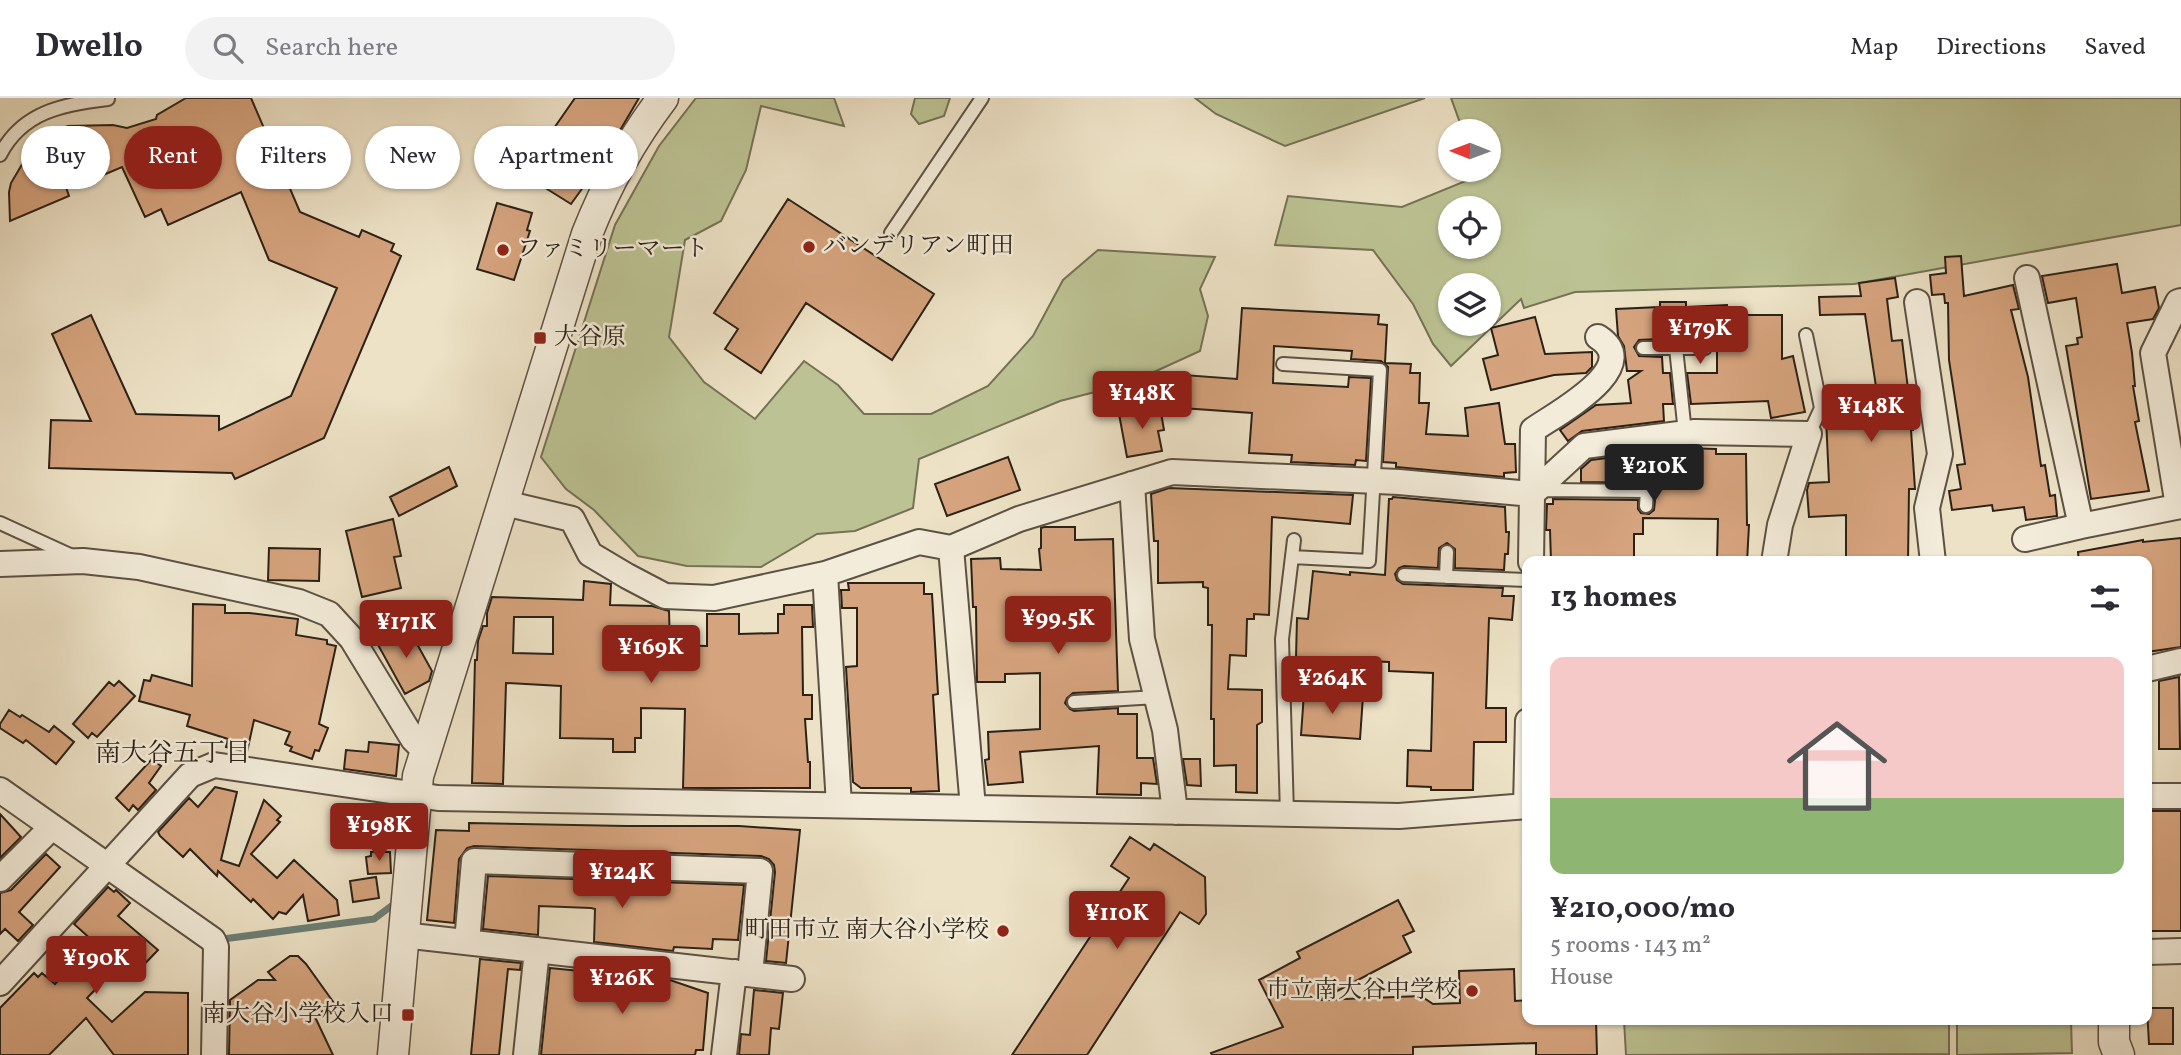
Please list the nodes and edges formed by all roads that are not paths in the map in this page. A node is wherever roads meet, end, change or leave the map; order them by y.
1 (663, 98) edge
2 (982, 98) edge
3 (108, 99) edge
4 (0, 155) edge
5 (891, 233) dead end
6 (2027, 278) dead end
7 (1917, 302) dead end
8 (2181, 302) edge
9 (1806, 335) dead end
10 (1598, 337) dead end
11 (1643, 348) dead end
12 (1676, 348) junction
13 (1705, 348) dead end
14 (1283, 364) dead end
15 (1685, 433) junction
16 (1808, 434) junction
17 (1372, 481) junction
18 (1132, 484) junction
19 (1532, 494) junction
20 (504, 503) junction
21 (1646, 506) dead end
22 (2180, 506) edge
23 (0, 523) edge
24 (2081, 526) junction
25 (2025, 539) dead end
26 (1294, 540) dead end
27 (951, 548) junction
28 (1447, 552) dead end
29 (1531, 556) edge
30 (1775, 556) edge
31 (1932, 556) edge
32 (1292, 557) junction
33 (83, 561) junction
34 (0, 564) edge
35 (825, 574) junction
36 (1404, 575) dead end
37 (1446, 577) junction
38 (1522, 580) edge
39 (2181, 661) edge
40 (2152, 668) edge
41 (1157, 697) junction
42 (1074, 702) dead end
43 (426, 752) junction
44 (0, 790) edge
45 (415, 796) junction
46 (2152, 796) edge
47 (2181, 796) edge
48 (839, 806) junction
49 (1522, 806) edge
50 (973, 808) junction
51 (1175, 812) junction
52 (1287, 814) junction
53 (52, 827) junction
54 (108, 866) junction
55 (0, 879) edge
56 (403, 935) junction
57 (467, 942) junction
58 (537, 950) junction
59 (2181, 951) edge
60 (2152, 952) edge
61 (742, 973) junction
62 (792, 979) dead end
63 (0, 983) edge
64 (2114, 1025) edge
65 (214, 1055) edge
66 (393, 1055) edge
67 (526, 1055) edge
68 (724, 1055) edge
69 (2119, 1055) edge

1 - 20 street
2 - 5 lane
3 - 4 lane
6 - 24 street
7 - 31 street
8 - 22 street
9 - 16 lane
10 - 19 street
11 - 12 lane
12 - 13 lane
12 - 15 lane
14 - 17 lane
15 - 16 street
15 - 19 street
16 - 30 street
17 - 18 street
17 - 19 street
17 - 32 lane
18 - 27 street
18 - 41 street
19 - 21 lane
19 - 29 street
20 - 35 street
20 - 43 street
22 - 24 street
23 - 33 lane
24 - 25 street
26 - 32 lane
27 - 35 street
27 - 50 street
28 - 37 lane
32 - 52 lane
33 - 34 street
33 - 43 street
35 - 48 street
36 - 37 lane
37 - 38 lane
39 - 40 street
41 - 42 lane
41 - 51 street
43 - 45 street
44 - 53 street
45 - 48 street
45 - 54 street
45 - 56 street
46 - 47 street
48 - 50 street
49 - 52 street
50 - 51 street
51 - 52 street
53 - 54 street
53 - 55 street
54 - 63 street
54 - 65 street
56 - 57 street
56 - 66 street
57 - 58 street
57 - 61 street
58 - 61 street
58 - 67 street
59 - 60 street
61 - 62 street
61 - 68 street
64 - 69 street

